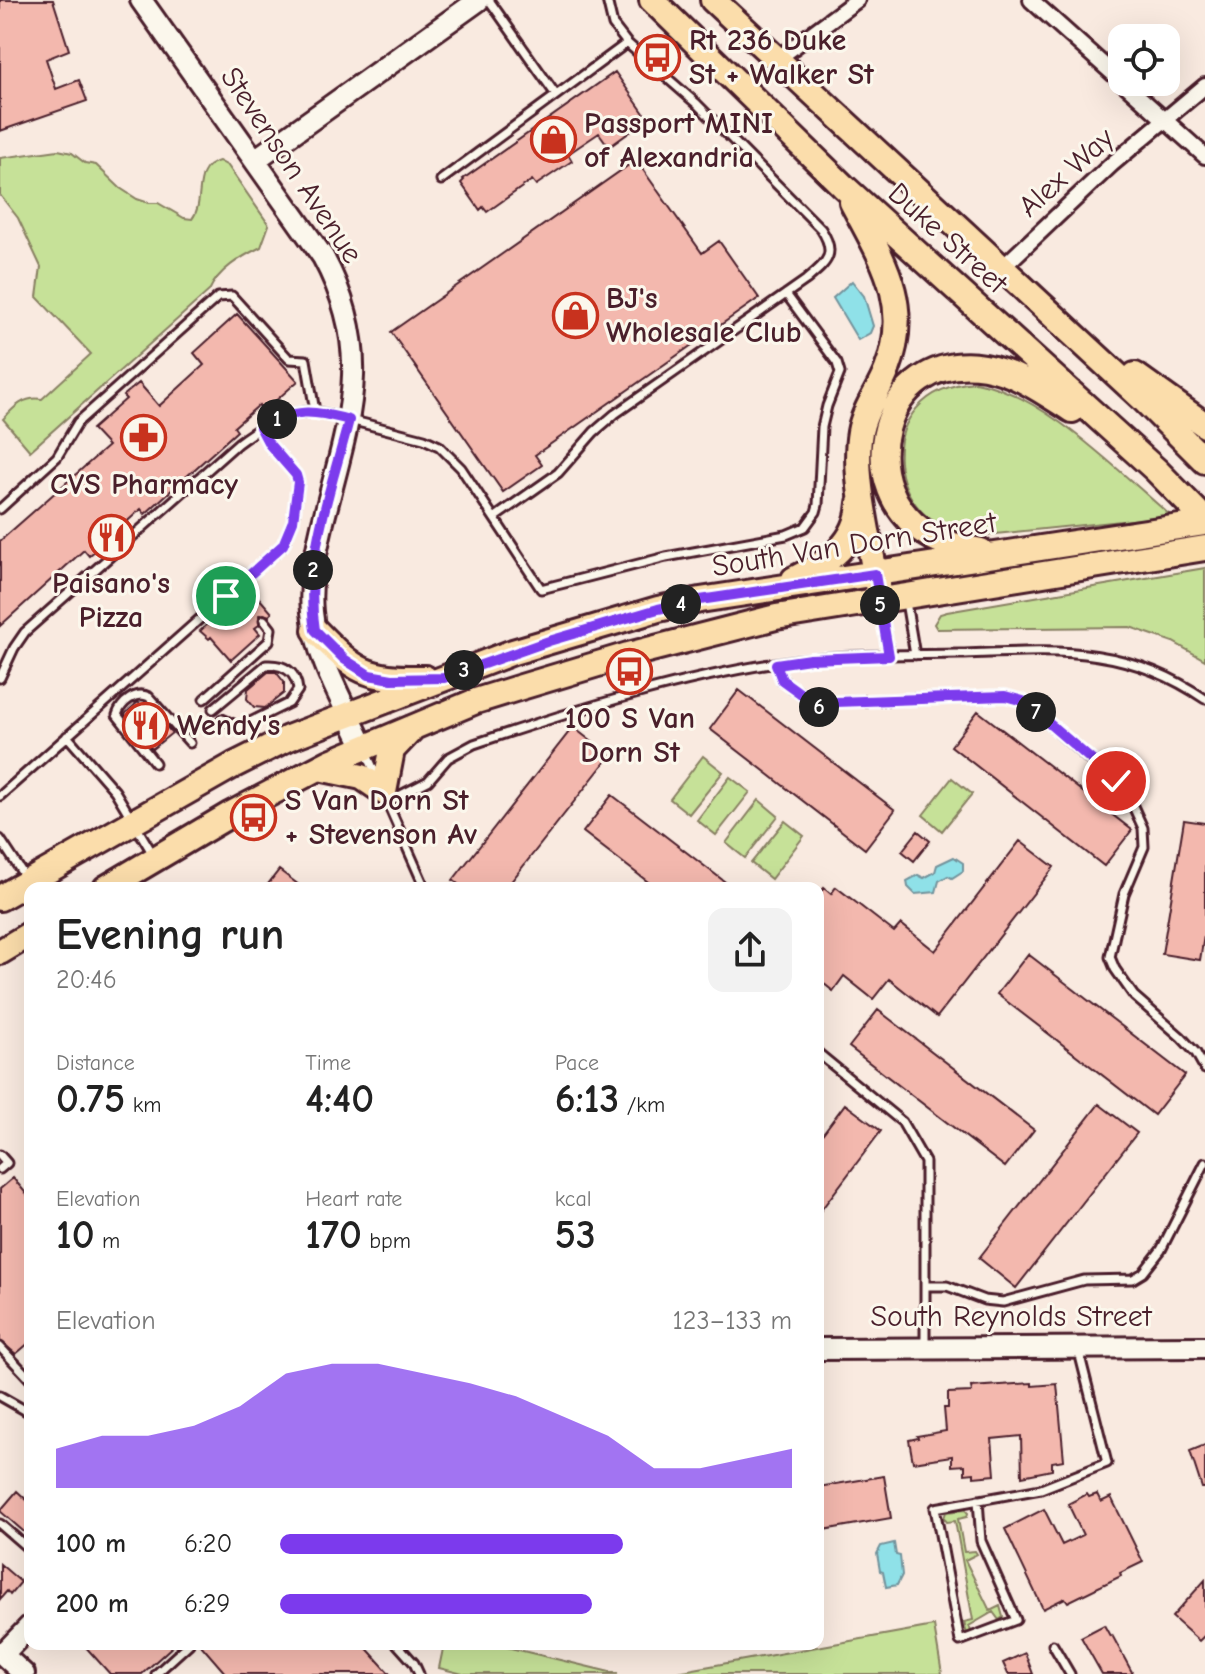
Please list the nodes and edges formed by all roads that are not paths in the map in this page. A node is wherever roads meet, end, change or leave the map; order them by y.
1 (141, 0) edge
2 (479, 0) edge
3 (489, 0) edge
4 (607, 0) edge
5 (652, 0) edge
6 (713, 0) edge
7 (857, 0) edge
8 (1031, 0) edge
9 (627, 43) junction
10 (776, 60) junction
11 (1205, 86) edge
12 (556, 95) junction
13 (1164, 120) junction
14 (1205, 156) edge
15 (255, 160) junction
16 (441, 180) dead end
17 (843, 186) junction
18 (1001, 269) junction
19 (786, 294) junction
20 (1069, 331) junction
21 (315, 411) junction
22 (349, 420) junction
23 (1205, 425) edge
24 (260, 427) junction
25 (1205, 461) edge
26 (1156, 470) junction
27 (862, 487) junction
28 (0, 509) edge
29 (494, 518) junction
30 (1205, 522) edge
31 (1205, 548) edge
32 (998, 554) junction
33 (901, 570) junction
34 (875, 574) junction
35 (236, 588) junction
36 (770, 589) junction
37 (905, 596) junction
38 (879, 600) junction
39 (251, 605) dead end
40 (264, 620) dead end
41 (315, 630) junction
42 (915, 655) junction
43 (889, 656) junction
44 (776, 664) junction
45 (0, 678) edge
46 (444, 678) junction
47 (204, 699) dead end
48 (1205, 699) edge
49 (213, 709) dead end
50 (349, 714) junction
51 (222, 719) dead end
52 (415, 726) junction
53 (67, 736) junction
54 (190, 743) dead end
55 (364, 748) junction
56 (155, 763) dead end
57 (319, 768) junction
58 (0, 796) edge
59 (385, 797) junction
60 (134, 821) junction
61 (0, 839) edge
62 (155, 858) junction
63 (28, 881) joint
64 (116, 882) edge
65 (422, 882) edge
66 (24, 883) edge
67 (0, 898) edge
68 (24, 938) edge
69 (0, 952) edge
70 (824, 1058) edge
71 (1205, 1069) edge
72 (0, 1155) edge
73 (1205, 1163) edge
74 (0, 1169) edge
75 (925, 1286) junction
76 (1205, 1343) edge
77 (1078, 1346) junction
78 (0, 1347) edge
79 (925, 1347) junction
80 (824, 1349) edge
81 (24, 1373) edge
82 (0, 1396) edge
83 (24, 1410) edge
84 (978, 1500) junction
85 (0, 1524) edge
86 (24, 1545) edge
87 (24, 1632) edge
88 (1053, 1645) dead end
89 (182, 1650) edge
90 (402, 1650) edge
91 (2, 1653) edge
92 (24, 1674) edge
93 (156, 1674) edge
94 (419, 1674) edge
95 (1070, 1674) edge

1 - 15 street, Stevenson Avenue
2 - 15 street
3 - 12 lane
4 - 9 lane
5 - 17 main road, Duke Street
6 - 10 main road, Duke Street
7 - 10 street
8 - 13 street
9 - 12 lane
9 - 19 lane
10 - 18 main road, Duke Street
11 - 13 street, Alex Way
12 - 16 lane
13 - 14 street
13 - 18 street, Alex Way
15 - 22 street, Stevenson Avenue
17 - 26 main road, Duke Street
17 - 27 main road
18 - 20 main road, Duke Street
19 - 29 lane
19 - 29 lane
20 - 23 main road
20 - 25 main road, Duke Street
21 - 22 lane
21 - 24 lane
21 - 28 lane
22 - 29 lane
22 - 41 street, Stevenson Avenue
24 - 35 lane
24 - 45 lane
26 - 30 main road, Duke Street
26 - 32 main road
27 - 34 main road
27 - 36 main road
30 - 32 main road, South Van Dorn Street
31 - 37 main road, South Van Dorn Street
32 - 33 main road, South Van Dorn Street
33 - 34 main road, South Van Dorn Street
33 - 37 main road
34 - 36 main road, South Van Dorn Street
34 - 38 main road
35 - 39 lane
35 - 53 lane
36 - 46 main road, South Van Dorn Street
37 - 38 main road, South Van Dorn Street
37 - 42 lane
38 - 43 lane
38 - 52 main road, South Van Dorn Street
40 - 47 lane
41 - 46 main road
41 - 50 street, Stevenson Avenue
42 - 43 lane
42 - 48 lane
43 - 44 lane
44 - 59 lane
44 - 71 lane
46 - 50 main road, South Van Dorn Street
49 - 51 lane
50 - 55 street, Stevenson Avenue
50 - 60 main road, South Van Dorn Street
52 - 55 main road, South Van Dorn Street
52 - 59 main road
53 - 58 lane
53 - 60 lane
54 - 56 lane
55 - 57 main road, South Van Dorn Street
55 - 59 lane
57 - 59 main road
57 - 62 main road, South Van Dorn Street
59 - 65 lane
60 - 62 lane
60 - 63 main road, South Van Dorn Street
61 - 63 lane
62 - 64 main road, South Van Dorn Street
66 - 67 main road, South Van Dorn Street
68 - 69 main road
70 - 75 lane
72 - 74 lane
73 - 75 lane
75 - 79 lane
76 - 77 street, South Reynolds Street
77 - 79 street, South Reynolds Street
77 - 84 lane
78 - 81 lane
79 - 80 street, South Reynolds Street
82 - 83 lane
84 - 84 lane
85 - 86 lane
87 - 91 street
88 - 95 lane
89 - 93 lane
90 - 94 lane
91 - 92 street

